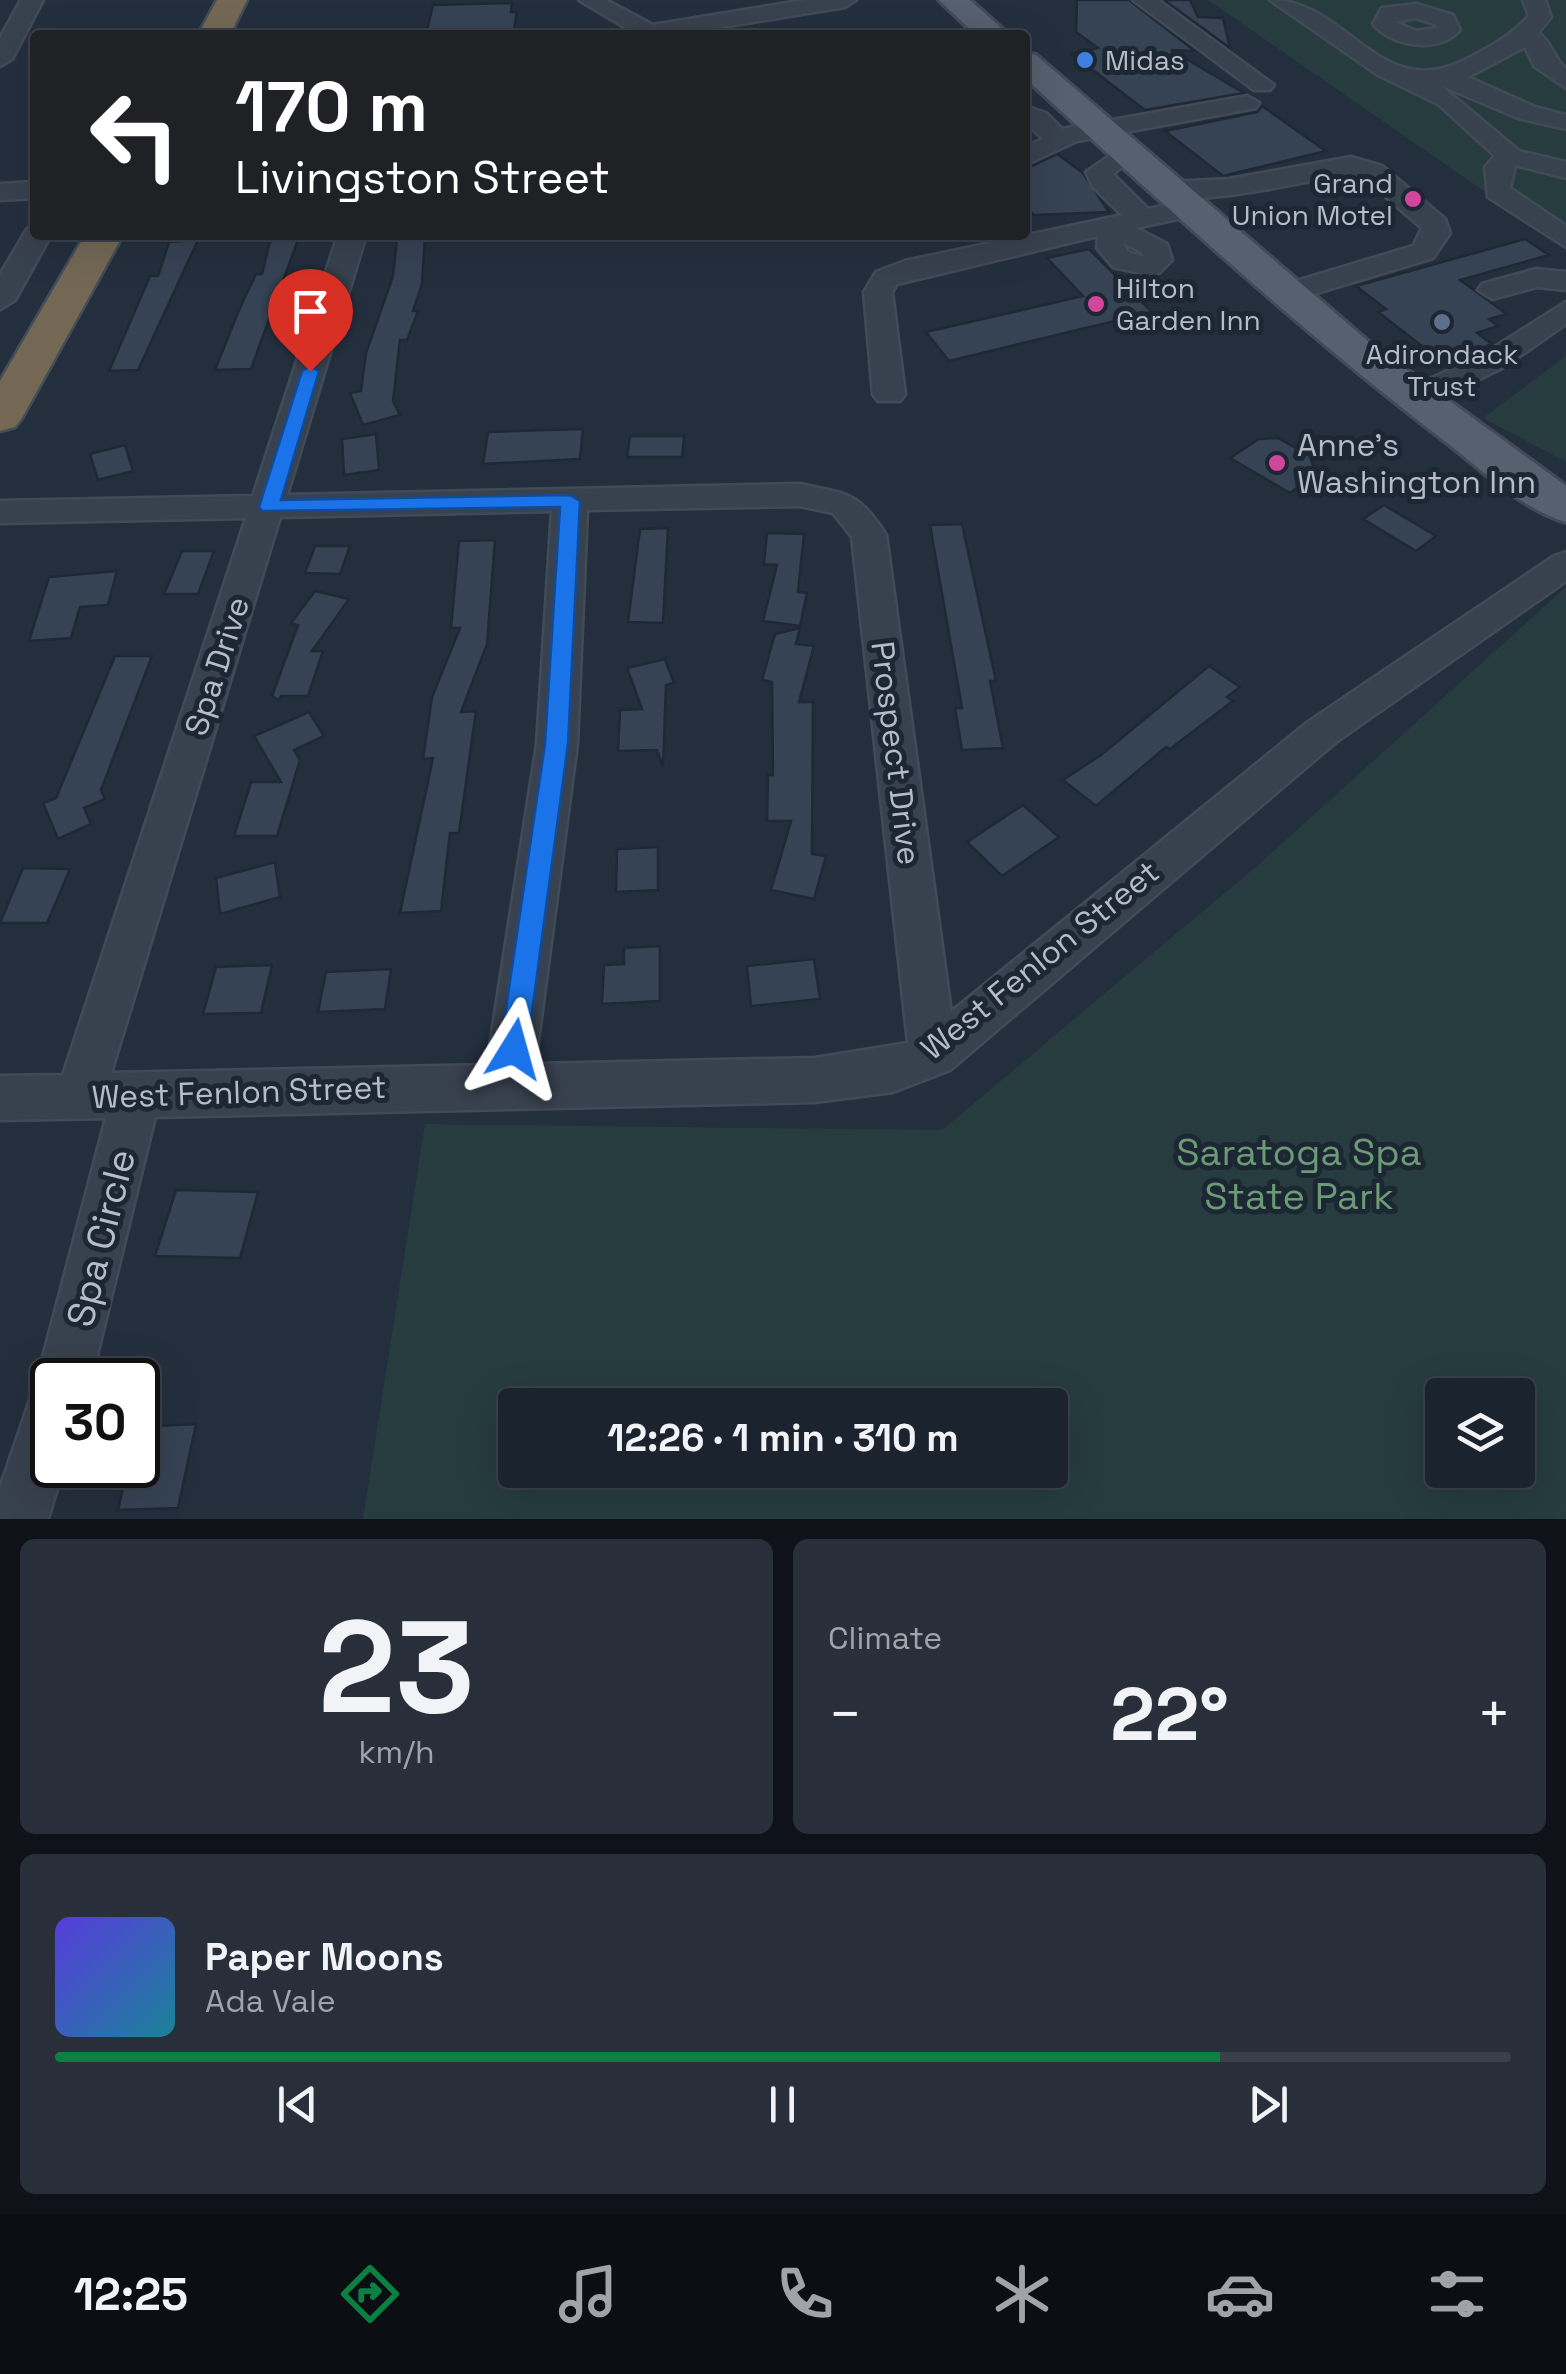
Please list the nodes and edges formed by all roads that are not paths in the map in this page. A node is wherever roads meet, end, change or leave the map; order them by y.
1 (32, 0) edge
2 (232, 0) edge
3 (590, 0) edge
4 (845, 0) edge
5 (954, 0) edge
6 (1144, 0) edge
7 (1282, 0) edge
8 (1566, 4) edge
9 (1420, 5) edge
10 (1388, 28) junction
11 (217, 30) edge
12 (645, 30) edge
13 (675, 30) edge
14 (988, 30) edge
15 (1545, 31) edge
16 (1338, 37) junction
17 (0, 59) edge
18 (1030, 66) edge
19 (1449, 77) junction
20 (1412, 80) junction
21 (1566, 81) edge
22 (1030, 115) edge
23 (1555, 120) edge
24 (1057, 139) junction
25 (1114, 140) junction
26 (1030, 155) edge
27 (1510, 156) junction
28 (1566, 170) edge
29 (30, 190) edge
30 (0, 192) edge
31 (1182, 199) junction
32 (1532, 211) junction
33 (1566, 212) edge
34 (1124, 226) junction
35 (1566, 239) edge
36 (34, 240) edge
37 (101, 240) edge
38 (350, 240) edge
39 (1566, 280) edge
40 (1492, 290) dead end
41 (1290, 292) junction
42 (0, 300) edge
43 (1566, 311) edge
44 (889, 394) dead end
45 (1418, 397) junction
46 (0, 418) edge
47 (1566, 478) edge
48 (570, 501) junction
49 (269, 507) junction
50 (1566, 507) edge
51 (0, 512) edge
52 (1566, 564) edge
53 (933, 1055) junction
54 (508, 1087) junction
55 (136, 1094) junction
56 (80, 1097) junction
57 (0, 1098) edge
58 (70, 1358) edge
59 (30, 1484) edge
60 (19, 1519) edge

1 - 17 street
2 - 11 highway
3 - 12 street
4 - 13 street
5 - 14 main road
6 - 25 street
7 - 16 street
8 - 15 street
9 - 10 street
9 - 10 street
10 - 16 street
15 - 19 street
15 - 21 street
16 - 20 street
18 - 25 main road
19 - 20 street
19 - 23 street
20 - 27 street
22 - 24 street
23 - 27 street
24 - 25 street
24 - 26 street
25 - 31 main road
25 - 34 street
27 - 28 street
27 - 32 street
29 - 30 street
31 - 34 street
31 - 41 main road
31 - 41 street
32 - 33 street
32 - 35 street
34 - 44 street
36 - 42 street
37 - 46 highway
38 - 49 street, Spa Drive
39 - 40 street
41 - 45 main road
43 - 45 street
45 - 47 main road
45 - 50 main road
48 - 49 street, Prospect Drive
48 - 53 street, Prospect Drive
48 - 54 street
49 - 51 street, Prospect Drive
49 - 56 street, Spa Drive
52 - 53 street, West Fenlon Street
53 - 54 street, West Fenlon Street
54 - 55 street, West Fenlon Street
55 - 56 street, West Fenlon Street
55 - 58 street, Spa Circle
56 - 57 street, West Fenlon Street
59 - 60 street

